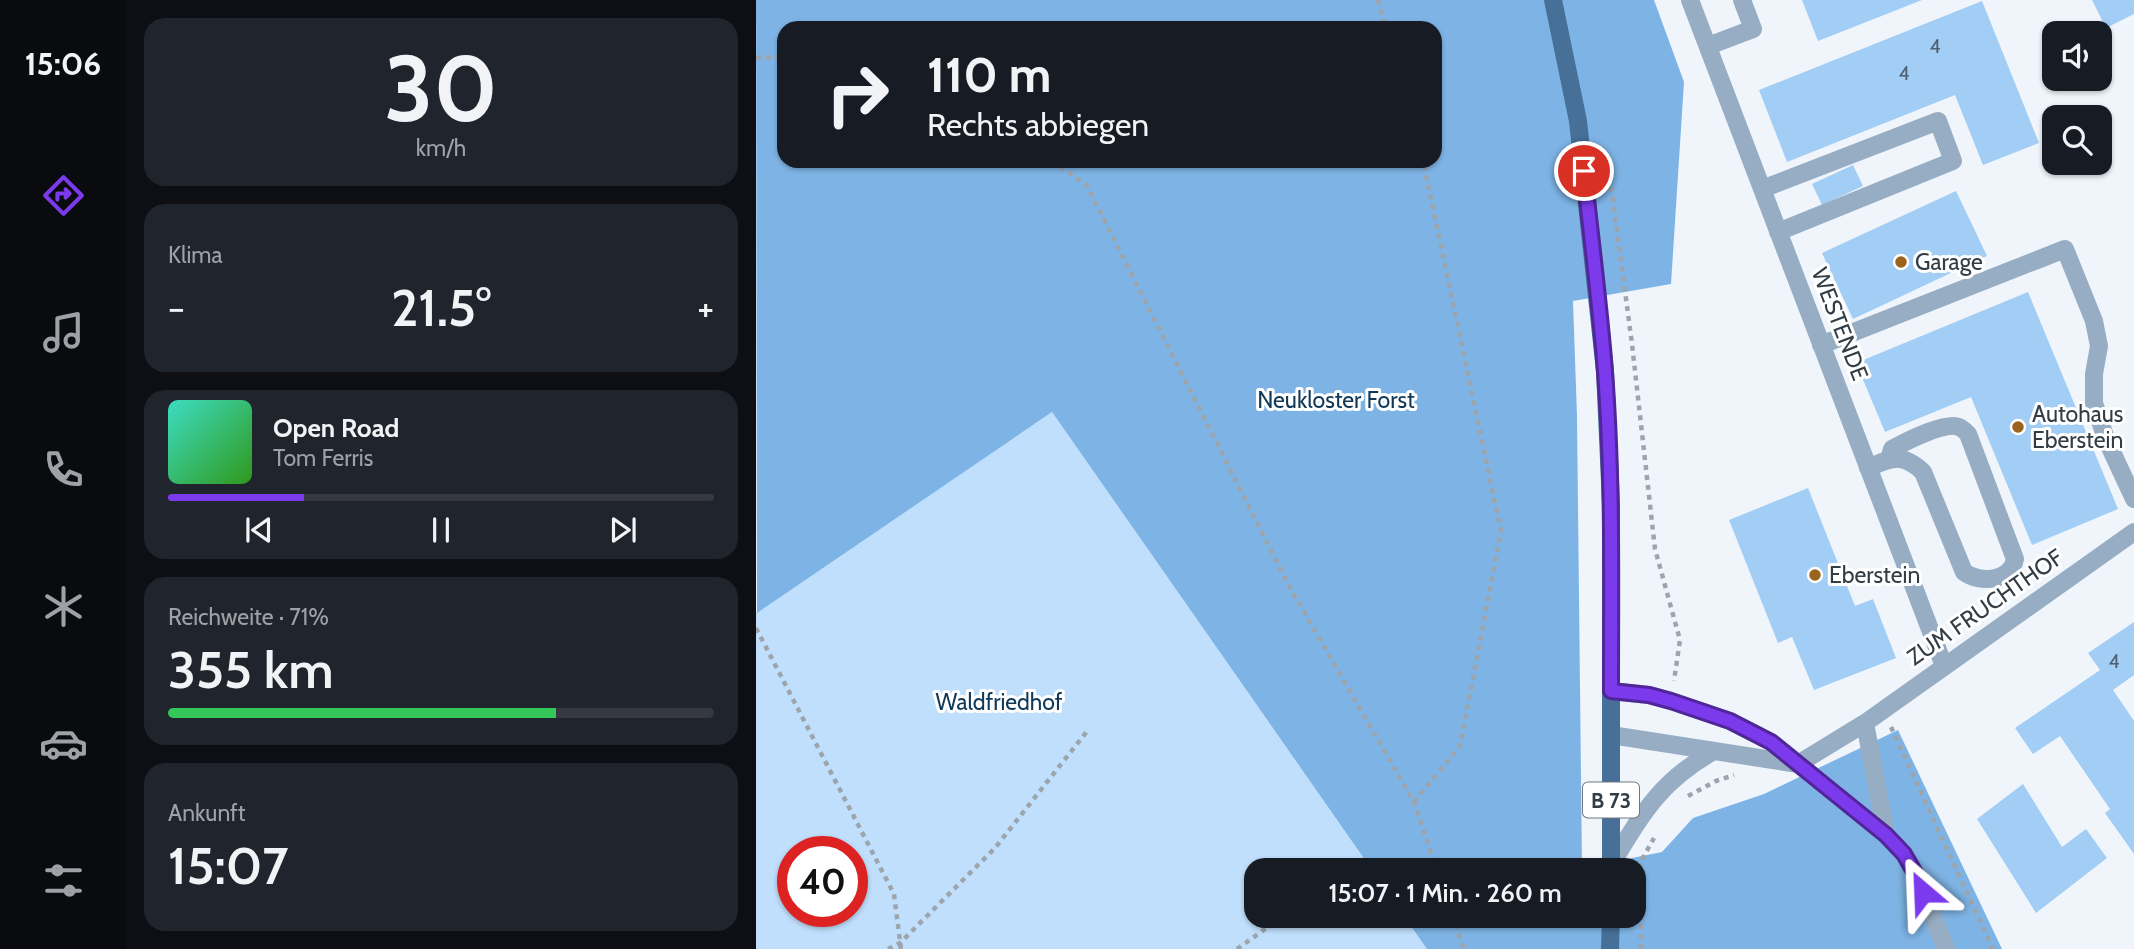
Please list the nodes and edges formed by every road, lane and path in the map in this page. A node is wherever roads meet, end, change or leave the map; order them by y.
1 (1378, 0) edge
2 (1553, 0) edge
3 (1690, 0) edge
4 (1742, 0) edge
5 (1384, 21) edge
6 (1708, 46) junction
7 (777, 57) edge
8 (756, 58) edge
9 (1604, 155) dead end
10 (1062, 168) edge
11 (1424, 168) edge
12 (1762, 190) junction
13 (1778, 232) junction
14 (1821, 345) junction
15 (1889, 459) junction
16 (1868, 468) junction
17 (2134, 499) edge
18 (2134, 532) edge
19 (756, 628) edge
20 (1944, 666) junction
21 (1611, 691) junction
22 (1671, 701) junction
23 (1883, 710) junction
24 (1865, 723) junction
25 (1088, 730) dead end
26 (1611, 734) junction
27 (1714, 751) junction
28 (1798, 764) junction
29 (1745, 772) dead end
30 (1414, 802) junction
31 (1679, 804) dead end
32 (1659, 831) dead end
33 (1886, 835) junction
34 (1433, 858) edge
35 (1611, 858) edge
36 (1616, 858) edge
37 (1267, 928) edge
38 (1457, 928) edge
39 (1611, 928) edge
40 (900, 946) edge
41 (888, 949) edge
42 (1237, 949) edge
43 (1464, 949) edge
44 (1610, 949) edge
45 (1640, 949) edge
46 (1946, 949) edge
47 (1993, 949) edge

1 - 5 path
2 - 21 main road, B 73
3 - 6 street, WESTENDE
4 - 6 street
6 - 12 street, WESTENDE
7 - 8 path
9 - 22 path
10 - 30 path
11 - 30 path
12 - 13 street, WESTENDE
12 - 13 street
13 - 14 street, WESTENDE
14 - 16 street, WESTENDE
14 - 17 street
15 - 15 street
15 - 16 street
16 - 20 street, WESTENDE
18 - 20 street, ZUM FRUCHTHOF
19 - 40 path
20 - 23 street, ZUM FRUCHTHOF
21 - 22 street
21 - 26 main road, B 73
22 - 28 street
23 - 24 street, ZUM FRUCHTHOF
23 - 47 path
24 - 28 street, ZUM FRUCHTHOF
24 - 33 street
25 - 40 path
26 - 27 street
26 - 35 main road, B 73
27 - 28 street
27 - 36 street, B 73
28 - 33 street
29 - 31 path
30 - 34 path
32 - 45 path
33 - 46 street
37 - 42 path
38 - 43 path
39 - 44 main road
40 - 41 path

